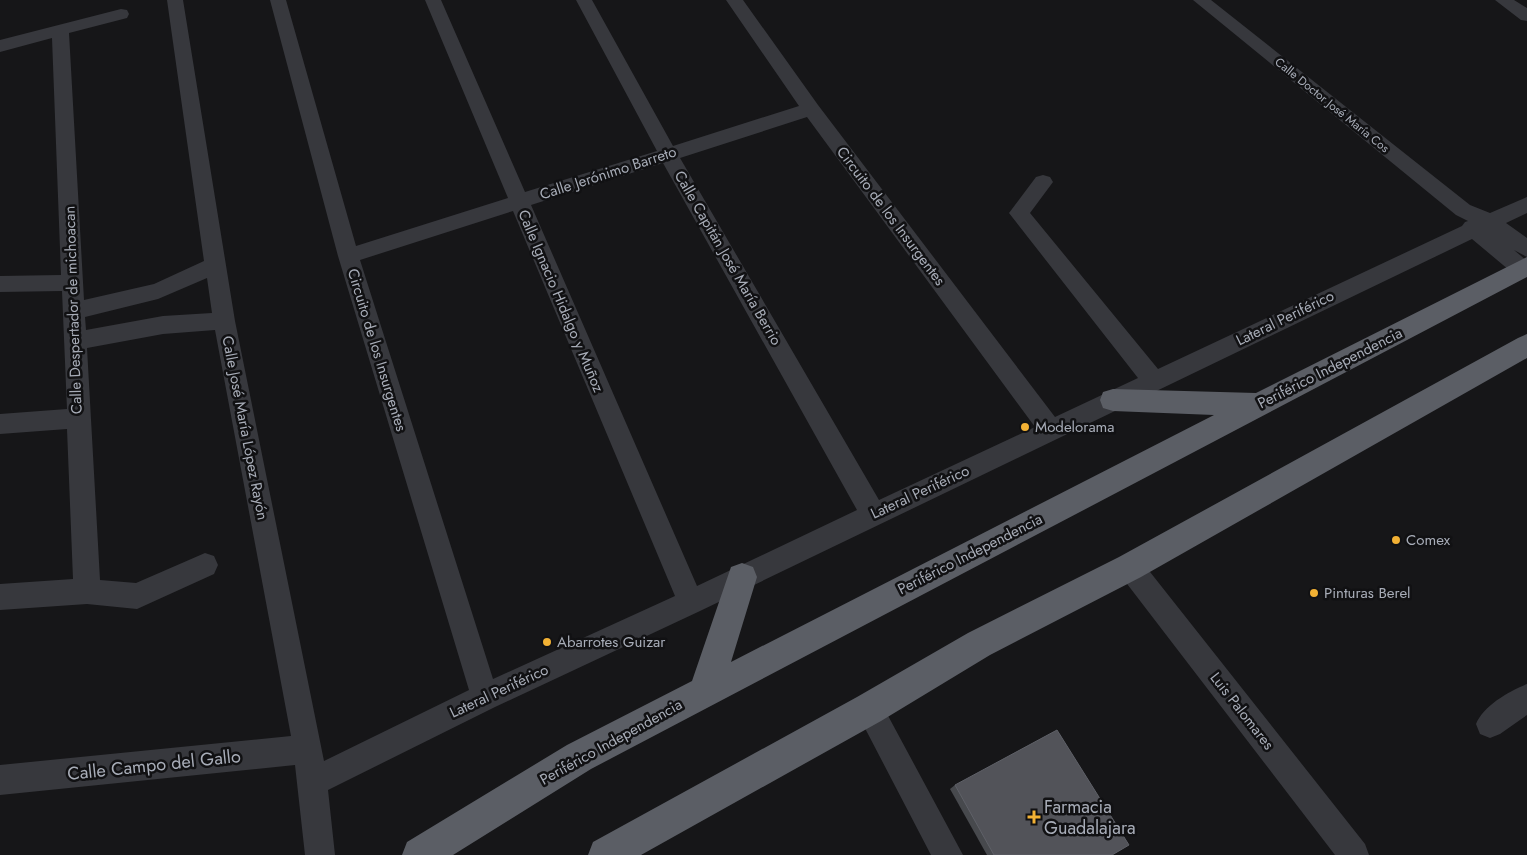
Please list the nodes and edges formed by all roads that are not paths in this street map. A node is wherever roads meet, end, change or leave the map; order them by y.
1 (175, 0) edge
2 (278, 0) edge
3 (433, 0) edge
4 (584, 0) edge
5 (734, 0) edge
6 (1201, 0) edge
7 (1503, 0) edge
8 (120, 14) dead end
9 (1527, 16) edge
10 (60, 30) junction
11 (0, 46) edge
12 (811, 109) junction
13 (668, 154) junction
14 (1043, 182) dead end
15 (518, 202) junction
16 (1527, 204) edge
17 (1475, 220) junction
18 (348, 256) junction
19 (1525, 261) edge
20 (216, 265) junction
21 (72, 283) junction
22 (0, 284) edge
23 (158, 290) junction
24 (72, 310) junction
25 (224, 320) junction
26 (163, 325) junction
27 (74, 341) junction
28 (1525, 348) edge
29 (1154, 381) junction
30 (1113, 400) junction
31 (1258, 405) junction
32 (77, 418) junction
33 (0, 424) edge
34 (1051, 430) junction
35 (873, 514) junction
36 (205, 565) dead end
37 (1130, 567) junction
38 (742, 577) junction
39 (87, 591) junction
40 (0, 597) edge
41 (691, 602) junction
42 (705, 691) junction
43 (485, 697) junction
44 (1527, 698) edge
45 (869, 709) junction
46 (1490, 724) dead end
47 (308, 749) junction
48 (0, 780) edge
49 (313, 782) junction
50 (320, 855) edge
51 (420, 855) edge
52 (606, 855) edge
53 (948, 855) edge
54 (1354, 855) edge

1 - 20 street, Calle José María López Rayón
2 - 18 street, Circuito de los Insurgentes
3 - 15 street, Calle Ignacio Hidalgo y Muñoz
4 - 13 street, Calle Capitán José María Berrio
5 - 12 street, Circuito de los Insurgentes
6 - 17 street, Calle Doctor José María Cos
7 - 9 street
8 - 10 street
10 - 11 street
10 - 21 street, Calle Despertador de michoacan
12 - 13 street, Calle Jerónimo Barreto
12 - 34 street, Circuito de los Insurgentes
13 - 15 street, Calle Jerónimo Barreto
13 - 35 street, Calle Capitán José María Berrio
14 - 29 street
15 - 18 street, Calle Jerónimo Barreto
15 - 41 street, Calle Ignacio Hidalgo y Muñoz
16 - 17 street, Lateral Periférico
17 - 19 street, Calle Doctor José María Cos
17 - 29 street, Lateral Periférico
18 - 43 street, Circuito de los Insurgentes
19 - 31 highway, Periférico Independencia
20 - 23 street
20 - 25 street, Calle José María López Rayón
21 - 22 street
21 - 24 street, Calle Despertador de michoacan
23 - 24 street
23 - 26 street
24 - 27 street, Calle Despertador de michoacan
25 - 26 street
25 - 47 street, Calle José María López Rayón
26 - 27 street
27 - 32 street, Calle Despertador de michoacan
28 - 37 highway
29 - 30 street, Lateral Periférico
30 - 31 highway
30 - 34 street, Lateral Periférico
31 - 42 highway, Periférico Independencia
32 - 33 street
32 - 39 street, Calle Despertador de michoacan
34 - 35 street, Lateral Periférico
35 - 38 street, Lateral Periférico
36 - 39 street
37 - 45 highway
37 - 54 street, Luis Palomares
38 - 41 street, Lateral Periférico
38 - 42 highway
39 - 40 street
41 - 43 street, Lateral Periférico
42 - 51 highway, Periférico Independencia
43 - 49 street, Lateral Periférico
44 - 46 street
45 - 52 highway
45 - 53 street
47 - 48 street, Calle Campo del Gallo
47 - 49 street, Calle José María López Rayón
49 - 50 street, Calle José María López Rayón

